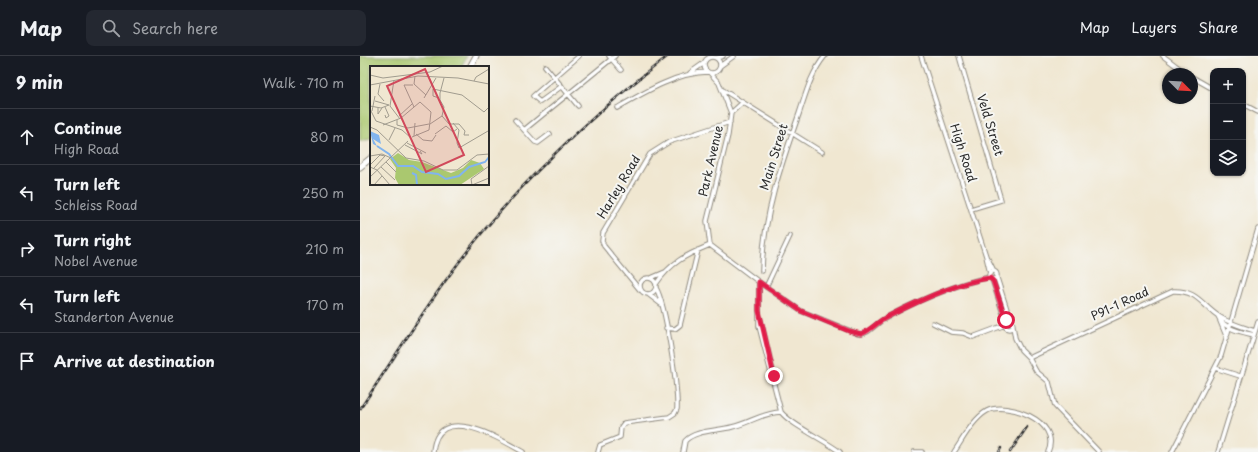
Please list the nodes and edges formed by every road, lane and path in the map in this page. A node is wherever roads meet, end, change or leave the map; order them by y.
1 (476, 56) edge
2 (579, 56) edge
3 (723, 56) edge
4 (734, 56) edge
5 (825, 56) edge
6 (921, 56) edge
7 (958, 56) edge
8 (1162, 56) edge
9 (612, 57) edge
10 (714, 57) edge
11 (706, 60) edge
12 (471, 66) edge
13 (544, 66) dead end
14 (720, 68) junction
15 (1179, 68) edge
16 (621, 70) dead end
17 (709, 72) junction
18 (685, 76) junction
19 (554, 77) junction
20 (1198, 80) edge
21 (719, 83) junction
22 (562, 86) junction
23 (1210, 87) edge
24 (723, 90) junction
25 (568, 94) junction
26 (742, 103) junction
27 (578, 106) dead end
28 (1246, 106) edge
29 (618, 108) dead end
30 (1258, 112) edge
31 (731, 113) junction
32 (515, 120) dead end
33 (730, 122) junction
34 (524, 130) junction
35 (792, 132) junction
36 (550, 134) dead end
37 (822, 152) dead end
38 (370, 159) edge
39 (360, 167) edge
40 (971, 209) junction
41 (1258, 229) edge
42 (790, 236) dead end
43 (710, 245) junction
44 (698, 250) junction
45 (986, 256) junction
46 (666, 271) junction
47 (762, 271) dead end
48 (994, 271) junction
49 (996, 275) junction
50 (990, 276) junction
51 (651, 278) junction
52 (642, 280) junction
53 (632, 281) junction
54 (759, 282) junction
55 (656, 286) junction
56 (766, 287) junction
57 (640, 290) junction
58 (658, 292) junction
59 (648, 294) junction
60 (652, 298) junction
61 (661, 304) junction
62 (1217, 315) junction
63 (1219, 320) junction
64 (1258, 322) edge
65 (933, 323) dead end
66 (1231, 323) junction
67 (1012, 324) junction
68 (1006, 326) junction
69 (666, 328) junction
70 (1230, 328) junction
71 (1255, 331) junction
72 (1254, 336) junction
73 (1015, 338) junction
74 (1227, 338) junction
75 (1029, 358) junction
76 (1215, 368) junction
77 (1240, 376) junction
78 (781, 412) junction
79 (433, 452) edge
80 (522, 452) edge
81 (598, 452) edge
82 (683, 452) edge
83 (840, 452) edge
84 (914, 452) edge
85 (922, 452) edge
86 (954, 452) edge
87 (1048, 452) edge
88 (1099, 452) edge
89 (1172, 452) edge
90 (1218, 452) edge

1 - 12 main road
2 - 19 street
3 - 10 street
4 - 14 street
5 - 35 street, Main Street
6 - 40 street, High Road
7 - 40 street, Veld Street
8 - 15 street
9 - 16 street
9 - 25 street
10 - 11 street
10 - 14 street
11 - 17 street
11 - 18 street
13 - 19 street
14 - 17 street
14 - 21 street, Park Avenue
17 - 18 street
17 - 21 street, Park Avenue
18 - 29 street
19 - 22 street
19 - 22 street
20 - 23 street
21 - 24 street, Park Avenue
22 - 25 street
24 - 26 street
24 - 31 street, Park Avenue
25 - 27 street
25 - 34 street
26 - 31 street
26 - 35 street
28 - 30 street
31 - 33 street, Park Avenue
32 - 34 street
33 - 43 street, Park Avenue
33 - 53 street, Harley Road
34 - 36 street
35 - 37 street
35 - 47 street, Main Street
38 - 39 main road
40 - 45 street, High Road
41 - 66 street
42 - 56 street
43 - 44 street
43 - 54 street
44 - 46 street
44 - 69 street
45 - 48 street, High Road
45 - 50 street, High Road
46 - 51 street
46 - 55 street
48 - 49 street, High Road
48 - 50 street
49 - 50 street
49 - 67 street, High Road
50 - 56 street
50 - 68 street, High Road
51 - 52 street
51 - 55 street
52 - 53 street
52 - 57 street
53 - 57 street
54 - 56 street
54 - 78 street
55 - 58 street
55 - 59 street
57 - 59 street
58 - 60 street
58 - 61 street
59 - 60 street
60 - 61 street
61 - 69 street
62 - 63 street
62 - 66 street
62 - 75 street, P91-1 Road
63 - 70 street
63 - 74 street
64 - 71 street
65 - 68 street
66 - 70 street
66 - 71 street
67 - 68 street
67 - 68 street
67 - 73 street, High Road
68 - 73 street, High Road
69 - 81 street
70 - 72 street
70 - 74 street
71 - 72 street
72 - 77 street
73 - 75 street, High Road
74 - 76 street
75 - 88 street, High Road
76 - 77 street
76 - 89 street
77 - 90 street
78 - 82 street
78 - 83 street
79 - 80 street
84 - 85 street
86 - 87 street

